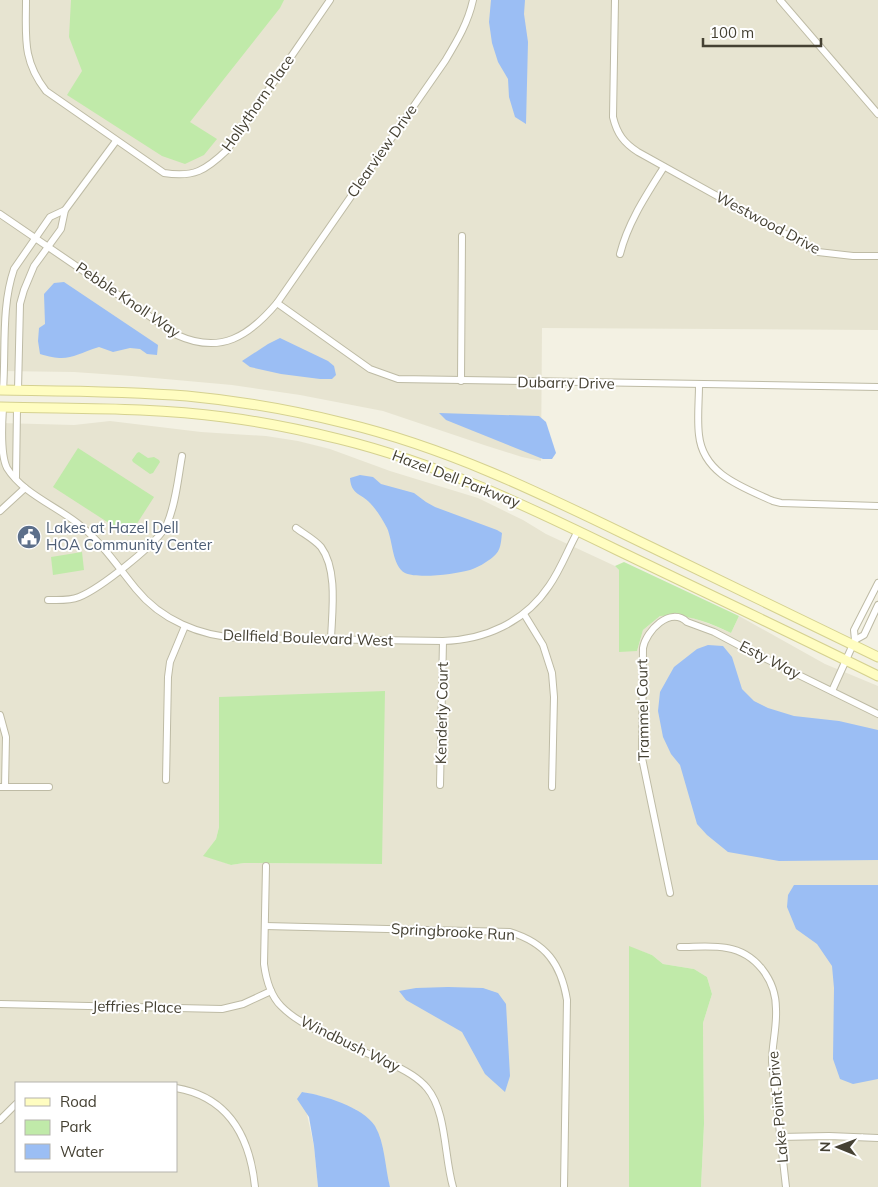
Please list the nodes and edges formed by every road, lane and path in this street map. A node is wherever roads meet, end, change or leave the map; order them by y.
1 (26, 0) edge
2 (330, 0) edge
3 (473, 0) edge
4 (615, 0) edge
5 (780, 0) edge
6 (878, 114) edge
7 (116, 140) junction
8 (664, 167) junction
9 (65, 210) junction
10 (0, 214) edge
11 (462, 236) dead end
12 (36, 237) junction
13 (50, 246) junction
14 (620, 254) dead end
15 (878, 256) edge
16 (281, 296) joint
17 (277, 303) junction
18 (461, 381) junction
19 (699, 384) junction
20 (878, 387) edge
21 (2, 390) edge
22 (18, 390) junction
23 (1, 408) edge
24 (17, 408) junction
25 (182, 456) dead end
26 (16, 477) junction
27 (25, 488) junction
28 (878, 506) edge
29 (0, 511) edge
30 (296, 528) dead end
31 (578, 531) junction
32 (120, 569) junction
33 (878, 582) edge
34 (48, 600) dead end
35 (878, 605) edge
36 (524, 614) junction
37 (660, 622) joint
38 (185, 626) junction
39 (331, 639) junction
40 (443, 641) junction
41 (854, 642) junction
42 (878, 657) edge
43 (846, 660) junction
44 (878, 676) edge
45 (832, 691) junction
46 (878, 714) edge
47 (0, 715) edge
48 (166, 780) dead end
49 (440, 785) dead end
50 (3, 787) edge
51 (552, 787) dead end
52 (49, 788) dead end
53 (266, 866) dead end
54 (670, 893) dead end
55 (265, 926) junction
56 (680, 947) dead end
57 (271, 991) junction
58 (0, 1004) edge
59 (178, 1089) edge
60 (15, 1105) edge
61 (0, 1120) edge
62 (780, 1136) junction
63 (878, 1138) edge
64 (255, 1187) edge
65 (453, 1187) edge
66 (564, 1187) edge
67 (786, 1187) edge

1 - 7 street, Hollythorn Place
2 - 7 street, Hollythorn Place
3 - 16 street, Clearview Drive
4 - 8 street, Westwood Drive
5 - 6 street
7 - 9 street
8 - 14 street
8 - 15 street, Westwood Drive
9 - 12 street
9 - 13 street
10 - 12 street, Pebble Knoll Way
11 - 18 street
12 - 13 street, Pebble Knoll Way
12 - 21 street
13 - 17 street, Pebble Knoll Way
13 - 22 street
16 - 17 street, Pebble Knoll Way
17 - 18 street, Dubarry Drive
18 - 19 street, Dubarry Drive
19 - 20 street, Dubarry Drive
19 - 28 street
21 - 22 main road, Hazel Dell Parkway
22 - 41 main road, Hazel Dell Parkway
23 - 24 main road, Hazel Dell Parkway
23 - 26 street, Dellfield Boulevard West
24 - 26 street
24 - 31 main road, Hazel Dell Parkway
25 - 32 street
26 - 27 street, Dellfield Boulevard West
27 - 29 street
27 - 32 street, Dellfield Boulevard West
30 - 39 street
31 - 36 street, Dellfield Boulevard West
31 - 43 main road, Hazel Dell Parkway
32 - 34 street
32 - 38 street, Dellfield Boulevard West
33 - 41 street
35 - 41 street
36 - 40 street, Dellfield Boulevard West
36 - 51 street
37 - 45 street, Esty Way
37 - 54 street, Trammel Court
38 - 39 street, Dellfield Boulevard West
38 - 48 street
39 - 40 street, Dellfield Boulevard West
40 - 49 street, Kenderly Court
41 - 42 main road, Hazel Dell Parkway
41 - 43 street
43 - 44 main road, Hazel Dell Parkway
43 - 45 street
45 - 46 street, Esty Way
47 - 50 street
50 - 52 street
53 - 55 street, Windbush Way
55 - 57 street, Windbush Way
55 - 66 street, Springbrooke Run
56 - 62 street, Lake Point Drive
57 - 58 street, Jeffries Place
57 - 65 street, Windbush Way
59 - 64 street
60 - 61 street
62 - 63 street
62 - 67 street, Lake Point Drive

